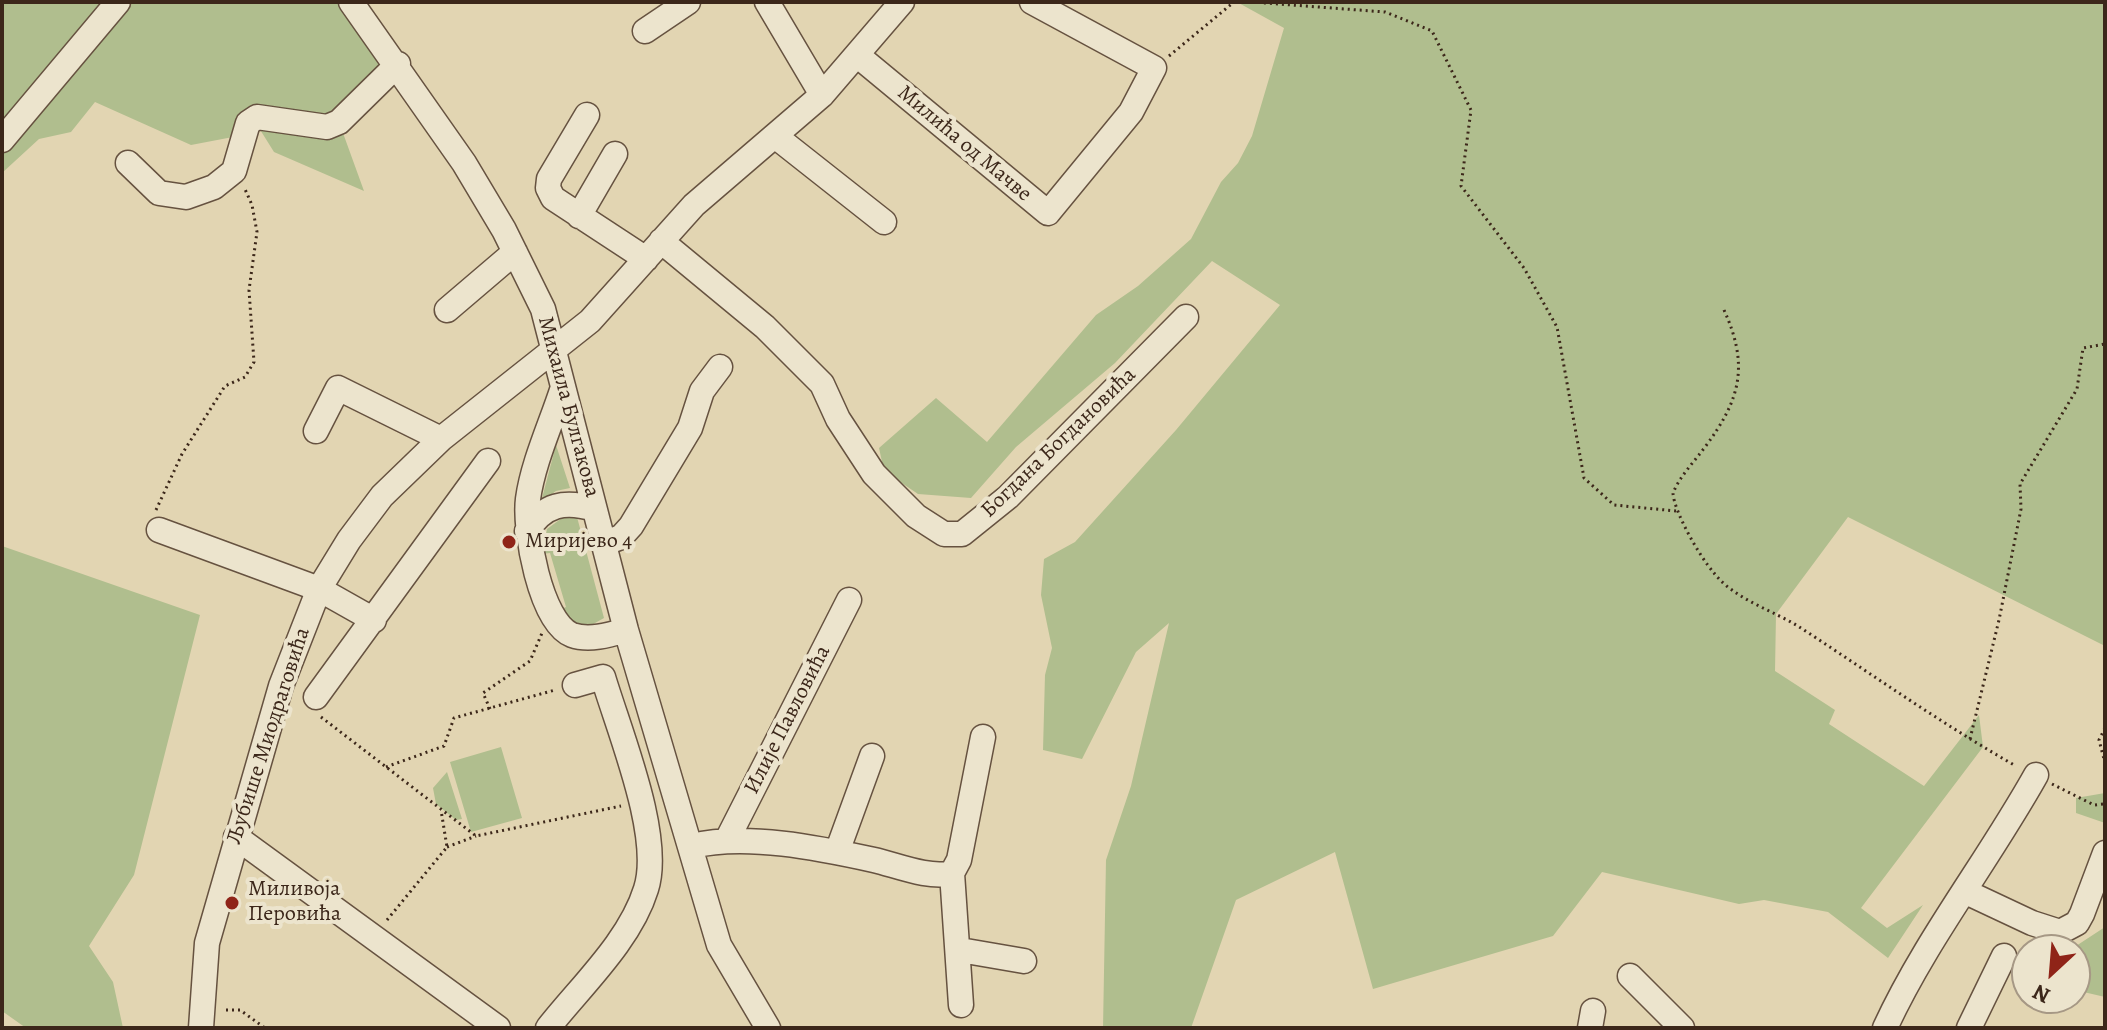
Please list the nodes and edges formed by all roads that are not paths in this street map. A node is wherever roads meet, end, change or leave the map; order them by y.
1 (118, 2) edge
2 (351, 2) edge
3 (688, 2) edge
4 (767, 2) edge
5 (1032, 2) edge
6 (900, 3) edge
7 (645, 31) dead end
8 (857, 55) junction
9 (398, 64) junction
10 (822, 95) junction
11 (587, 115) dead end
12 (775, 136) junction
13 (2, 140) edge
14 (615, 154) dead end
15 (128, 163) dead end
16 (579, 216) junction
17 (884, 222) dead end
18 (653, 250) junction
19 (515, 252) junction
20 (447, 310) dead end
21 (1186, 317) dead end
22 (555, 351) junction
23 (720, 367) dead end
24 (563, 386) junction
25 (316, 431) dead end
26 (441, 439) junction
27 (488, 461) dead end
28 (594, 509) junction
29 (159, 530) road end
30 (527, 531) junction
31 (605, 543) junction
32 (319, 589) junction
33 (849, 600) dead end
34 (374, 620) junction
35 (626, 630) junction
36 (575, 685) road end
37 (318, 708) road end
38 (983, 737) dead end
39 (872, 756) dead end
40 (2036, 775) road end
41 (236, 837) junction
42 (727, 840) junction
43 (692, 846) junction
44 (837, 852) junction
45 (2105, 853) edge
46 (952, 873) junction
47 (1966, 892) junction
48 (960, 950) junction
49 (2004, 956) dead end
50 (1024, 961) dead end
51 (1630, 976) dead end
52 (961, 1005) dead end
53 (201, 1028) edge
54 (498, 1028) edge
55 (548, 1028) edge
56 (768, 1028) edge
57 (1682, 1028) edge
58 (1885, 1028) edge
59 (1969, 1028) edge

1 - 13 street
2 - 9 street, Михаила Булгакова
3 - 7 street
4 - 10 street
5 - 8 street, Милића од Мачве
6 - 8 street
8 - 10 street
9 - 15 street
9 - 19 street, Михаила Булгакова
10 - 12 street
11 - 16 street, Богдана Богдановића
12 - 17 street
12 - 18 street
14 - 16 street
16 - 18 street, Богдана Богдановића
18 - 21 street, Богдана Богдановића
18 - 22 street
19 - 20 street
19 - 22 street, Михаила Булгакова
22 - 24 street, Михаила Булгакова
22 - 26 street, Љубише Миодраговића
23 - 31 street
24 - 28 street, Михаила Булгакова
24 - 30 street
25 - 26 street
26 - 32 street, Љубише Миодраговића
27 - 34 street
28 - 30 street
28 - 31 street, Михаила Булгакова
29 - 32 street
30 - 35 street
31 - 35 street, Михаила Булгакова
32 - 34 street
32 - 41 street, Љубише Миодраговића
33 - 42 street, Илије Павловића
34 - 37 street
35 - 43 street, Михаила Булгакова
36 - 55 street
38 - 46 street
39 - 44 street
40 - 47 street
41 - 53 street, Љубише Миодраговића
41 - 54 street
42 - 43 street
42 - 44 street
43 - 56 street, Михаила Булгакова
44 - 46 street
45 - 47 street
46 - 48 street
47 - 58 street
48 - 50 street
48 - 52 street
49 - 59 street
51 - 57 street

